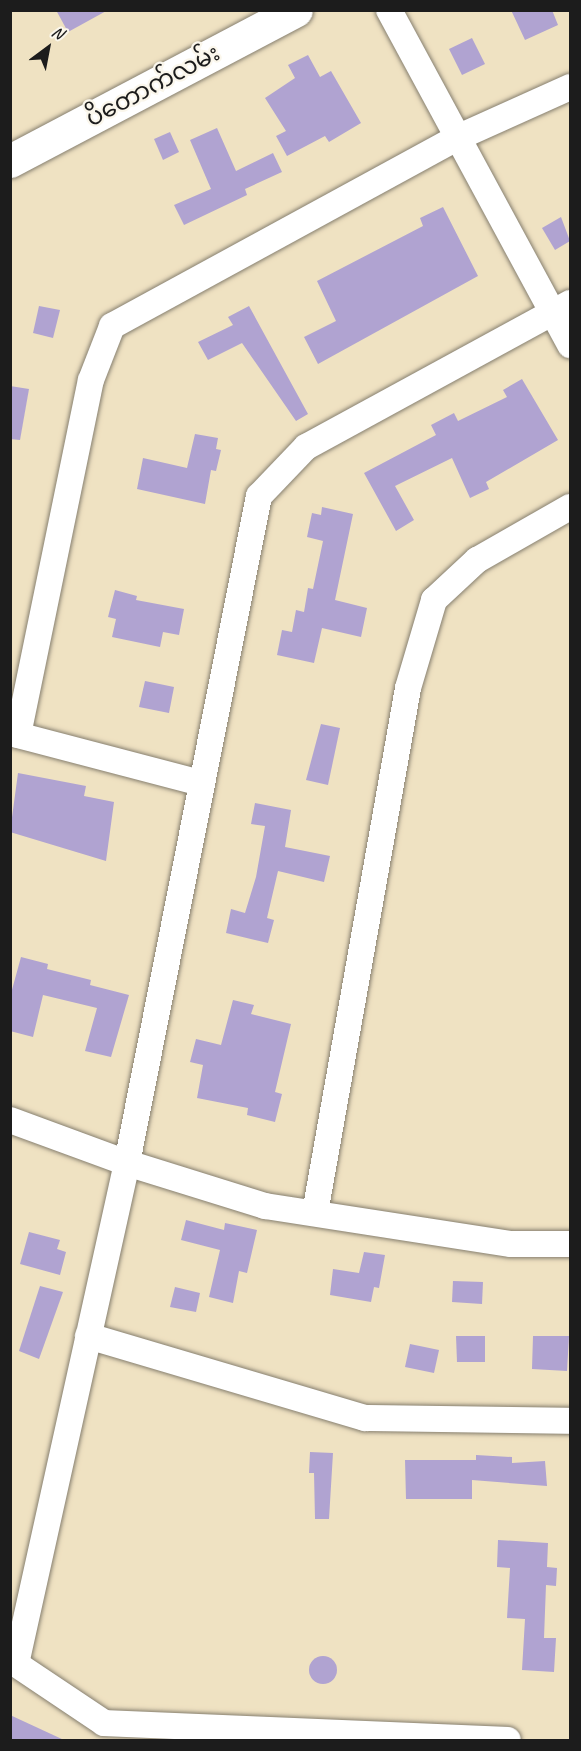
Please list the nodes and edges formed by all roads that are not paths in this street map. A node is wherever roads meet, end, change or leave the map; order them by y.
1 (296, 10) edge
2 (389, 10) edge
3 (570, 87) edge
4 (459, 137) junction
5 (10, 161) edge
6 (563, 307) edge
7 (570, 345) edge
8 (570, 507) edge
9 (14, 734) edge
10 (201, 783) junction
11 (10, 1120) edge
12 (127, 1163) junction
13 (315, 1213) junction
14 (570, 1244) edge
15 (88, 1336) junction
16 (570, 1421) edge
17 (13, 1662) edge
18 (508, 1740) edge

1 - 5 street, ပိတောက်လမ်း
2 - 4 street
3 - 4 street
4 - 6 street
4 - 9 street
6 - 7 street
6 - 10 street
8 - 13 street
9 - 10 street
10 - 12 street
11 - 12 street
12 - 13 street
12 - 15 street
13 - 14 street
15 - 16 street
15 - 17 street
17 - 18 street

